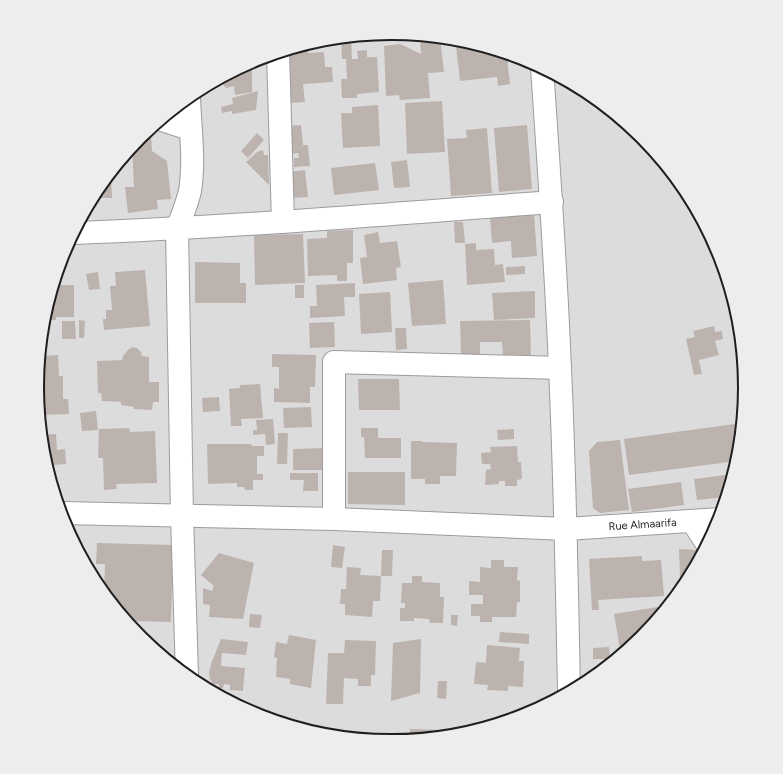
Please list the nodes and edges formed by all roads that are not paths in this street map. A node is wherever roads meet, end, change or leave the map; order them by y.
1 (278, 59) edge
2 (543, 75) edge
3 (189, 105) edge
4 (168, 122) edge
5 (190, 129) junction
6 (552, 202) junction
7 (283, 222) junction
8 (177, 229) junction
9 (81, 233) edge
10 (560, 368) junction
11 (68, 513) edge
12 (182, 516) junction
13 (334, 518) junction
14 (712, 520) edge
15 (692, 521) junction
16 (566, 529) junction
17 (704, 539) edge
18 (186, 666) edge
19 (569, 686) edge

1 - 7 street
2 - 6 street
3 - 5 street
4 - 5 street
5 - 8 street
6 - 7 street
6 - 10 street
7 - 8 street
8 - 9 street
8 - 12 street
10 - 13 street
10 - 16 street
11 - 12 street, Rue Almaarifa
12 - 13 street, Rue Almaarifa
12 - 18 street
13 - 16 street, Rue Almaarifa
14 - 15 street, Rue Almaarifa
15 - 16 street, Rue Almaarifa
15 - 17 street
16 - 19 street

